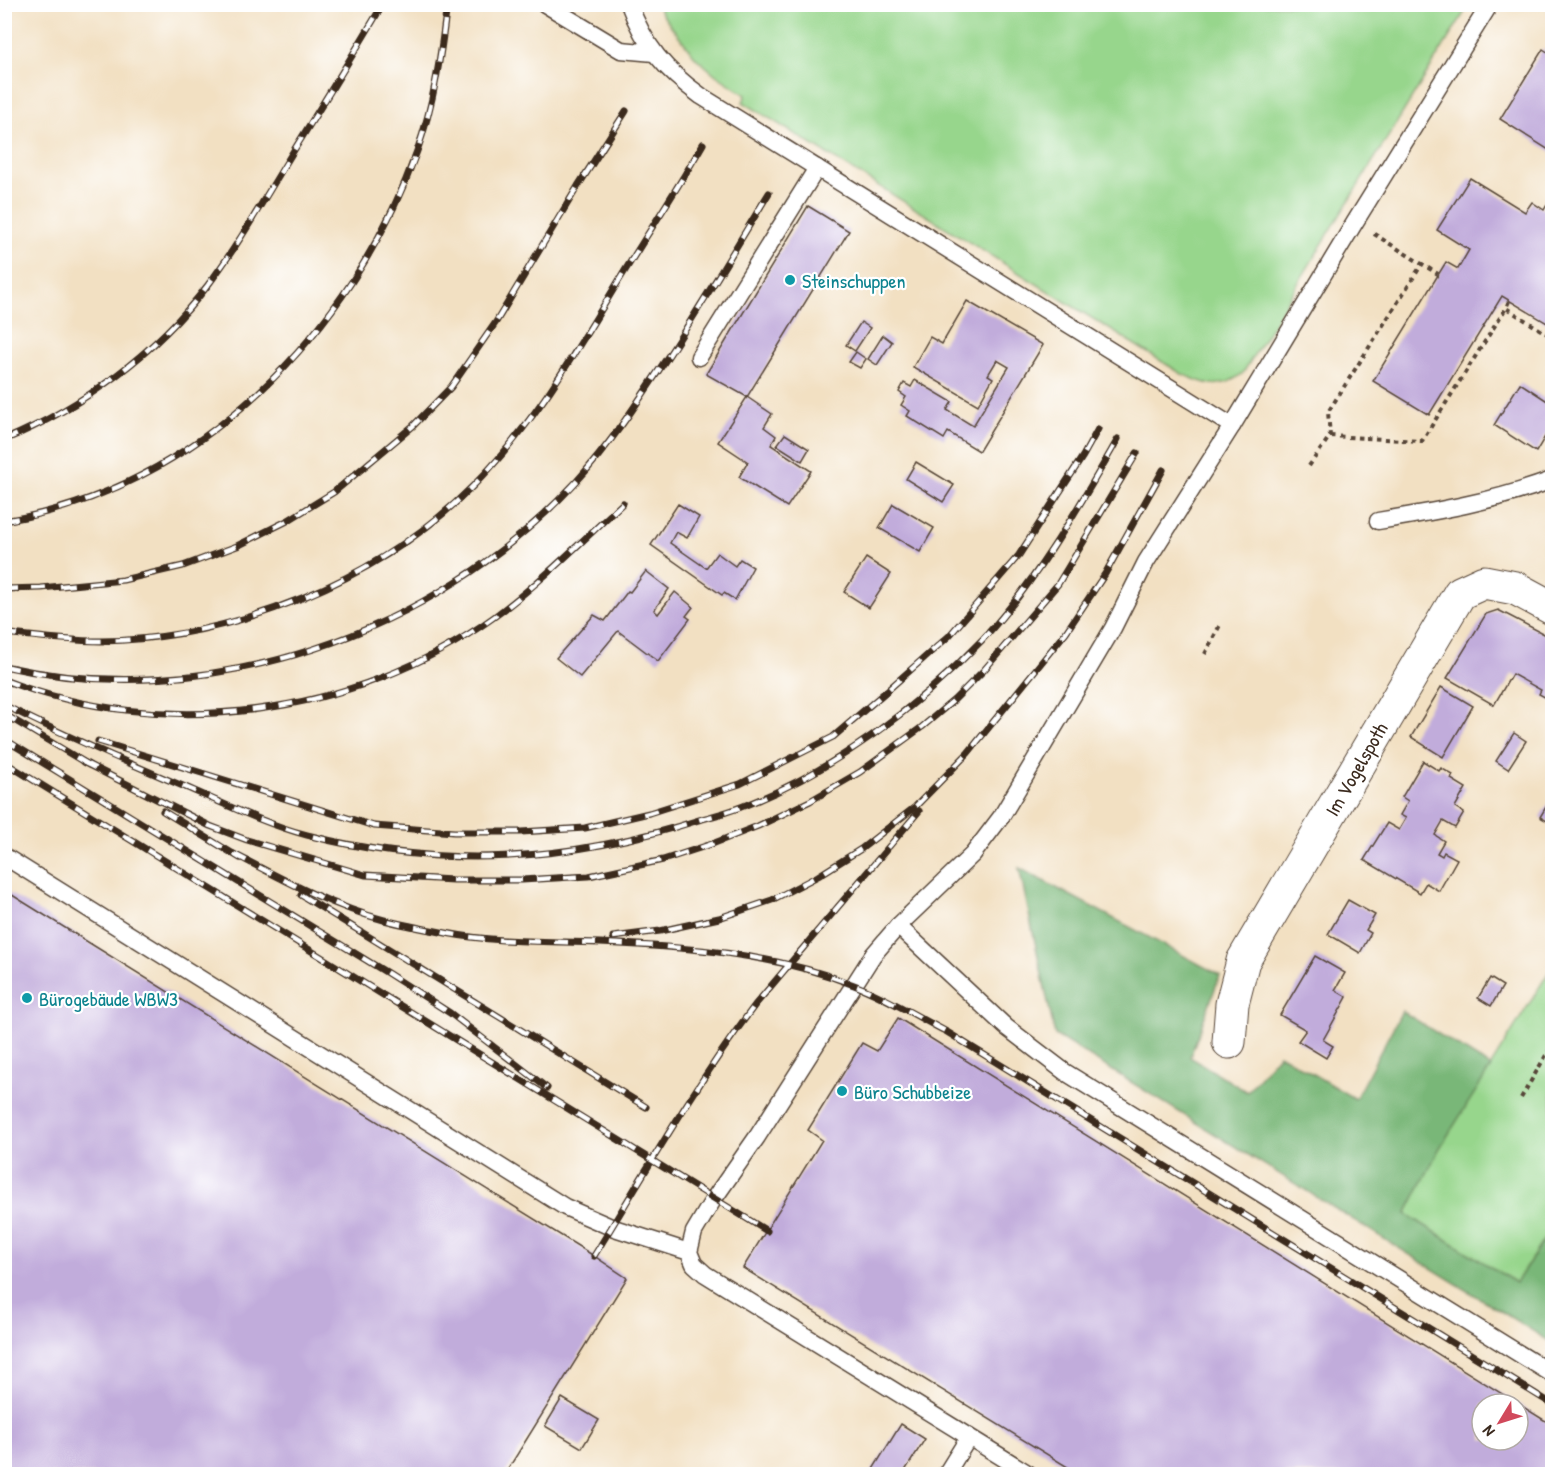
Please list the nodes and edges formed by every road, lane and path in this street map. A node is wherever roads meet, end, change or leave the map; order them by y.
1 (546, 4) edge
2 (629, 4) edge
3 (1490, 4) edge
4 (654, 53) junction
5 (817, 168) junction
6 (1354, 222) junction
7 (1422, 264) junction
8 (1438, 274) dead end
9 (1509, 301) dead end
10 (1506, 308) junction
11 (1552, 337) edge
12 (699, 357) dead end
13 (1232, 426) junction
14 (1330, 436) junction
15 (1309, 466) dead end
16 (1552, 480) edge
17 (1378, 520) dead end
18 (1552, 608) edge
19 (1220, 625) dead end
20 (1204, 654) dead end
21 (4, 856) edge
22 (898, 926) junction
23 (1229, 1042) dead end
24 (1552, 1045) edge
25 (1521, 1098) dead end
26 (689, 1252) junction
27 (1552, 1374) edge
28 (969, 1437) junction
29 (946, 1474) edge
30 (1029, 1474) edge

1 - 4 lane
2 - 4 lane
3 - 6 lane
4 - 5 lane
5 - 12 lane
5 - 13 lane
6 - 7 path
6 - 13 lane
7 - 8 path
7 - 14 path
9 - 10 path
10 - 11 path
10 - 14 path
13 - 22 lane
14 - 15 path
16 - 17 lane
18 - 23 street, Im Vogelspoth
19 - 20 path
21 - 26 lane
22 - 26 lane
22 - 27 lane
24 - 25 path
26 - 28 lane
28 - 29 lane
28 - 30 lane

